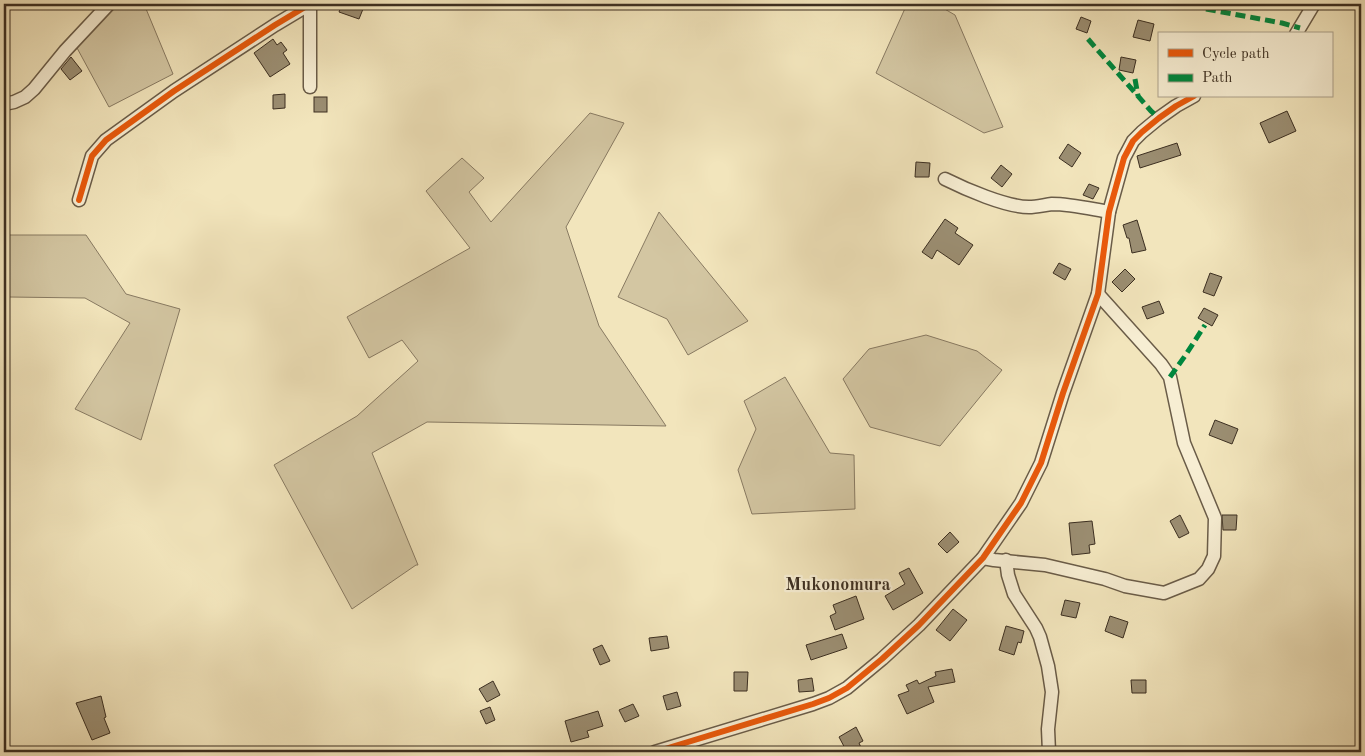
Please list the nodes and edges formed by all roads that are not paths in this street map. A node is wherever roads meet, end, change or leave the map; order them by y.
1 (109, 4) edge
2 (310, 4) edge
3 (1314, 4) edge
4 (1297, 32) edge
5 (310, 87) dead end
6 (1190, 98) edge
7 (4, 104) edge
8 (945, 179) dead end
9 (79, 200) dead end
10 (1109, 212) junction
11 (1098, 294) junction
12 (983, 558) junction
13 (1006, 560) junction
14 (655, 752) edge
15 (1049, 752) edge

1 - 7 street
2 - 5 street
2 - 9 street
3 - 4 street
6 - 10 street
8 - 10 street
10 - 11 street
11 - 12 street
11 - 13 street
12 - 13 street
12 - 14 street
13 - 15 street

